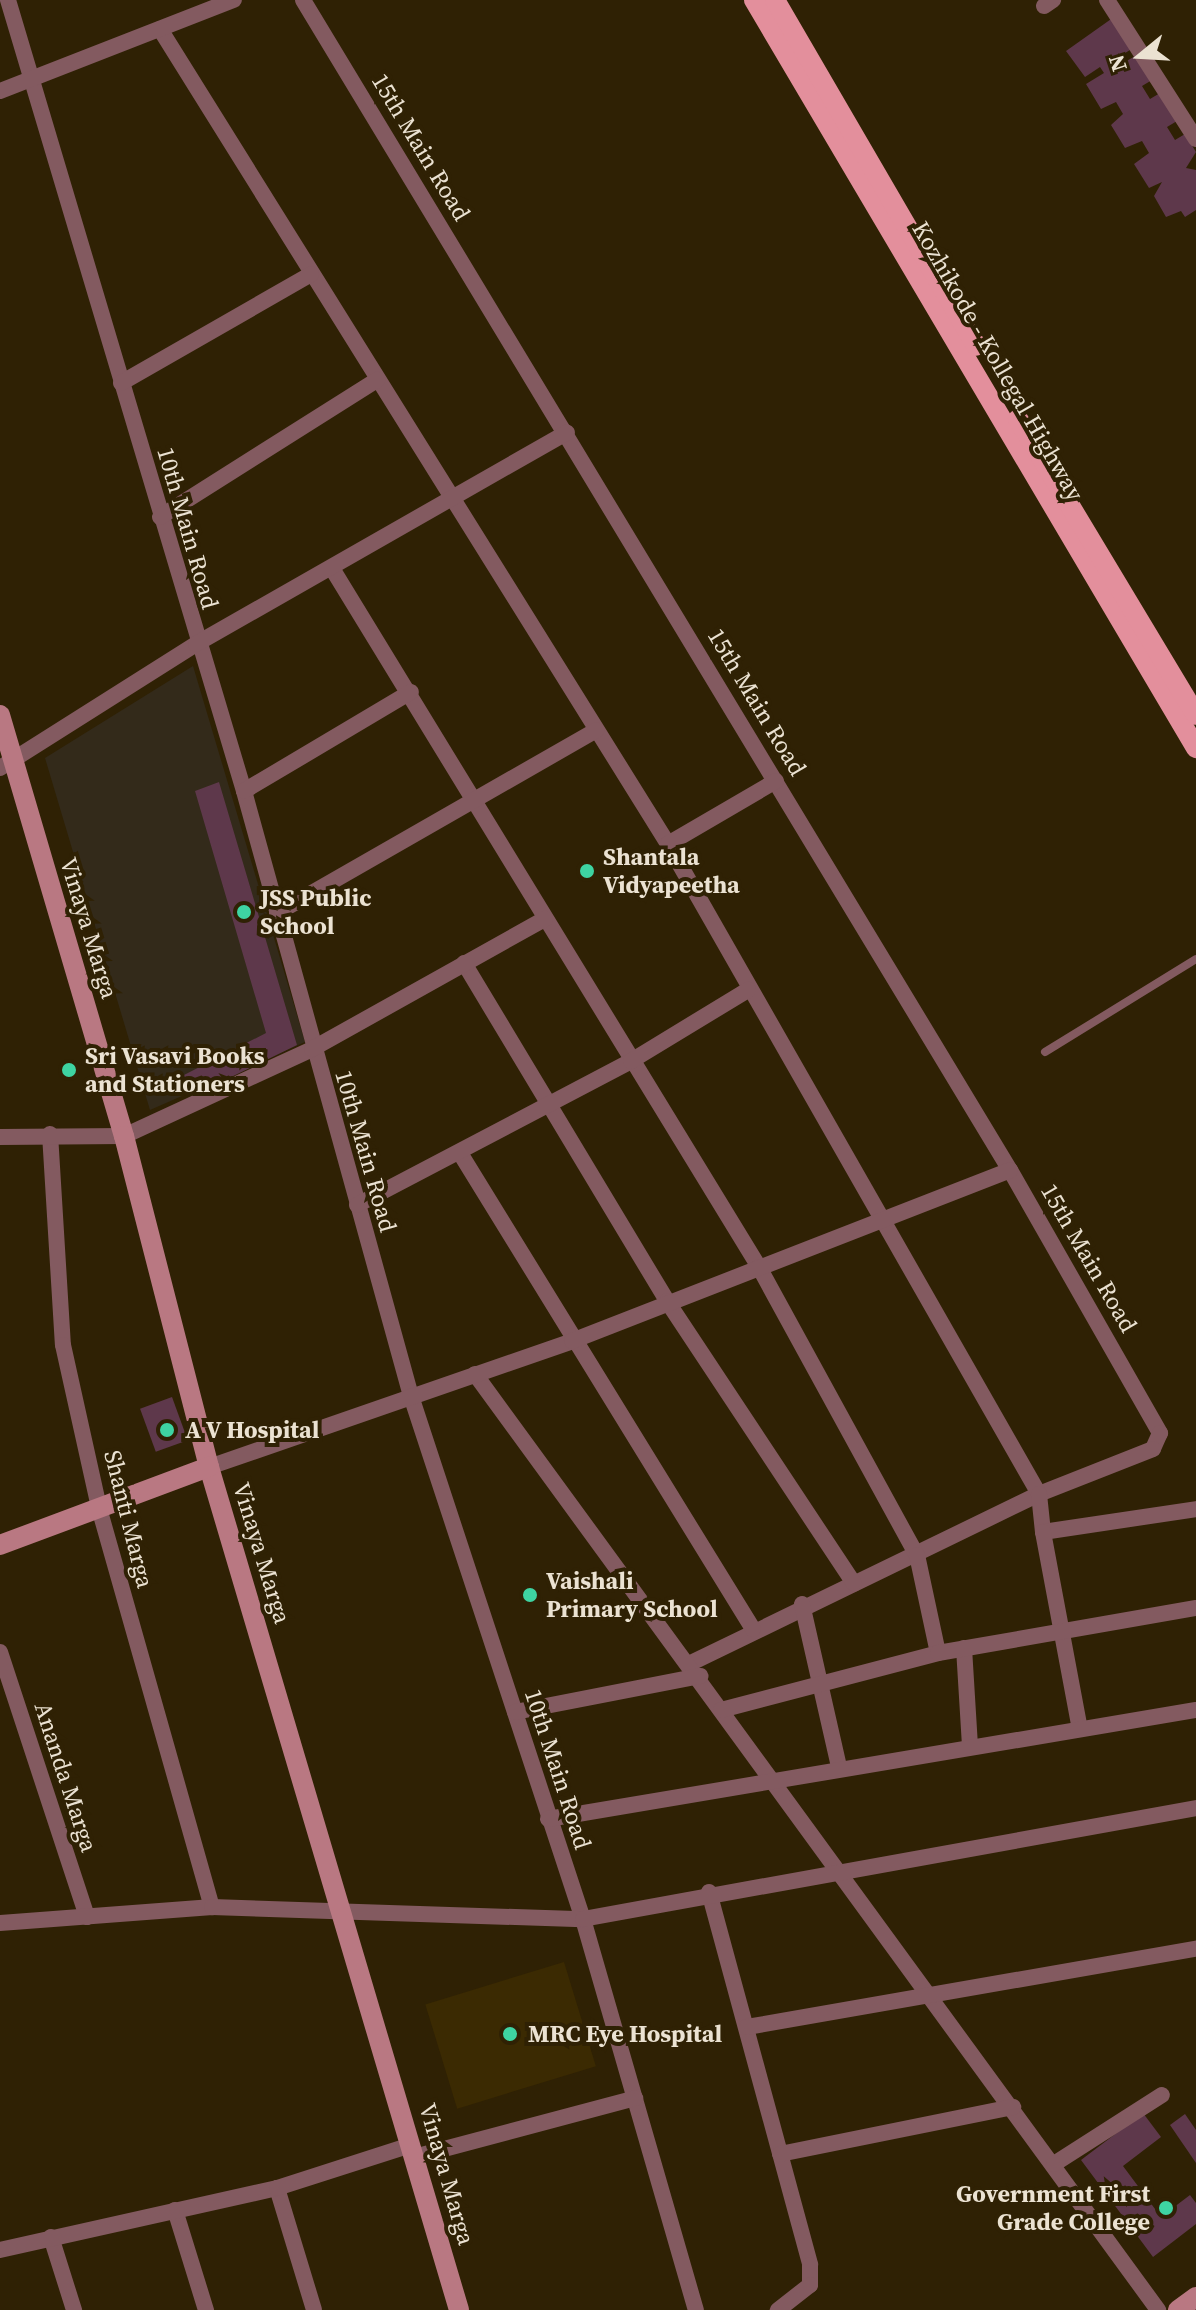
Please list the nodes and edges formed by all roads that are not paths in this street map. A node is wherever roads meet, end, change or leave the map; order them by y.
1 (8, 0) edge
2 (234, 0) edge
3 (303, 0) edge
4 (754, 0) edge
5 (1107, 0) edge
6 (778, 7) edge
7 (160, 29) junction
8 (31, 78) junction
9 (0, 91) edge
10 (1196, 139) edge
11 (311, 274) junction
12 (377, 380) junction
13 (121, 383) junction
14 (567, 432) junction
15 (451, 498) junction
16 (160, 517) junction
17 (333, 570) junction
18 (196, 644) junction
19 (411, 692) junction
20 (0, 715) edge
21 (1196, 715) edge
22 (596, 730) junction
23 (1196, 748) edge
24 (7, 766) edge
25 (776, 781) junction
26 (244, 791) junction
27 (479, 802) junction
28 (668, 844) junction
29 (277, 913) junction
30 (545, 919) junction
31 (1196, 959) edge
32 (464, 963) junction
33 (748, 990) junction
34 (312, 1049) junction
35 (1045, 1052) dead end
36 (631, 1061) junction
37 (550, 1105) junction
38 (50, 1134) junction
39 (124, 1136) junction
40 (0, 1137) edge
41 (460, 1153) junction
42 (1010, 1170) junction
43 (357, 1205) junction
44 (881, 1214) junction
45 (759, 1267) junction
46 (667, 1301) junction
47 (572, 1341) junction
48 (475, 1374) junction
49 (411, 1396) junction
50 (209, 1467) junction
51 (1039, 1494) junction
52 (99, 1508) junction
53 (1196, 1509) edge
54 (1043, 1532) junction
55 (0, 1545) edge
56 (917, 1555) junction
57 (854, 1584) junction
58 (802, 1604) junction
59 (1196, 1608) edge
60 (753, 1629) junction
61 (1058, 1630) junction
62 (964, 1648) junction
63 (0, 1652) edge
64 (938, 1653) junction
65 (696, 1669) junction
66 (819, 1682) junction
67 (721, 1710) junction
68 (1196, 1710) edge
69 (515, 1712) junction
70 (1080, 1729) junction
71 (970, 1746) junction
72 (839, 1767) junction
73 (773, 1778) junction
74 (1196, 1808) edge
75 (548, 1819) junction
76 (838, 1873) junction
77 (709, 1892) junction
78 (212, 1907) junction
79 (342, 1907) junction
80 (87, 1917) junction
81 (583, 1919) junction
82 (0, 1923) edge
83 (1196, 1949) edge
84 (929, 1997) junction
85 (747, 2027) junction
86 (1162, 2095) dead end
87 (635, 2098) junction
88 (1013, 2107) junction
89 (413, 2151) junction
90 (780, 2154) junction
91 (1054, 2164) junction
92 (277, 2188) junction
93 (175, 2210) junction
94 (51, 2237) junction
95 (0, 2250) edge
96 (1196, 2297) edge
97 (74, 2310) edge
98 (206, 2310) edge
99 (314, 2310) edge
100 (459, 2310) edge
101 (696, 2310) edge
102 (778, 2310) edge
103 (1158, 2310) edge
104 (1178, 2310) edge

1 - 8 street, 10th Main Road
2 - 7 street
3 - 14 street, 15th Main Road
4 - 6 main road, Kozhikode - Kollegal Highway
5 - 10 street
6 - 21 main road
6 - 23 main road, Kozhikode - Kollegal Highway
7 - 8 street
7 - 11 street
8 - 9 street
8 - 13 street, 10th Main Road
11 - 12 street
11 - 13 street
12 - 15 street
12 - 16 street
13 - 16 street, 10th Main Road
14 - 15 street
14 - 25 street, 15th Main Road
15 - 17 street
15 - 22 street
16 - 18 street, 10th Main Road
17 - 18 street
17 - 19 street
18 - 24 street
18 - 26 street, 10th Main Road
19 - 26 street
19 - 27 street
20 - 24 street, Vinaya Marga
22 - 27 street
22 - 28 street
24 - 39 street, Vinaya Marga
25 - 28 street
25 - 42 street, 15th Main Road
26 - 29 street, 10th Main Road
27 - 29 street
27 - 30 street
28 - 33 street
29 - 34 street, 10th Main Road
30 - 32 street
30 - 36 street
31 - 35 lane
32 - 34 street
32 - 37 street
33 - 36 street
33 - 44 street
34 - 39 street
34 - 43 street, 10th Main Road
36 - 37 street
36 - 45 street
37 - 41 street
37 - 46 street
38 - 39 street
38 - 40 street
38 - 52 street, Shanti Marga
39 - 50 street, Vinaya Marga
41 - 43 street
41 - 47 street
42 - 44 street
42 - 51 street, 15th Main Road
43 - 49 street, 10th Main Road
44 - 45 street
44 - 51 street
45 - 46 street
45 - 56 street
46 - 47 street
46 - 57 street
47 - 48 street
47 - 60 street
48 - 49 street
48 - 65 street
49 - 50 street
49 - 69 street, 10th Main Road
50 - 52 street
50 - 79 street, Vinaya Marga
51 - 54 street
51 - 56 street
52 - 55 street
52 - 78 street, Shanti Marga
53 - 54 street
54 - 61 street
56 - 57 street
56 - 64 street
57 - 58 street
58 - 60 street
58 - 66 street
59 - 61 street
60 - 65 street
61 - 62 street
61 - 70 street
62 - 64 street
62 - 71 street
63 - 80 street, Ananda Marga
64 - 66 street
65 - 67 street
65 - 69 street
66 - 67 street
66 - 72 street
67 - 73 street
68 - 70 street
69 - 75 street, 10th Main Road
70 - 71 street
71 - 72 street
72 - 73 street
73 - 75 street
73 - 76 street
74 - 76 street
75 - 81 street, 10th Main Road
76 - 77 street
76 - 84 street
77 - 81 street
77 - 85 street
78 - 79 street
78 - 80 street
79 - 81 street
79 - 89 street, Vinaya Marga
80 - 82 street
81 - 87 street, 10th Main Road
83 - 84 street
84 - 85 street
84 - 88 street
85 - 90 street
86 - 91 street
87 - 89 street
87 - 101 street, 10th Main Road
88 - 90 street
88 - 91 street
89 - 92 street
89 - 100 street, Vinaya Marga
90 - 102 street
91 - 103 street
92 - 93 street
92 - 99 street
93 - 94 street
93 - 98 street
94 - 95 street
94 - 97 street
96 - 104 street

